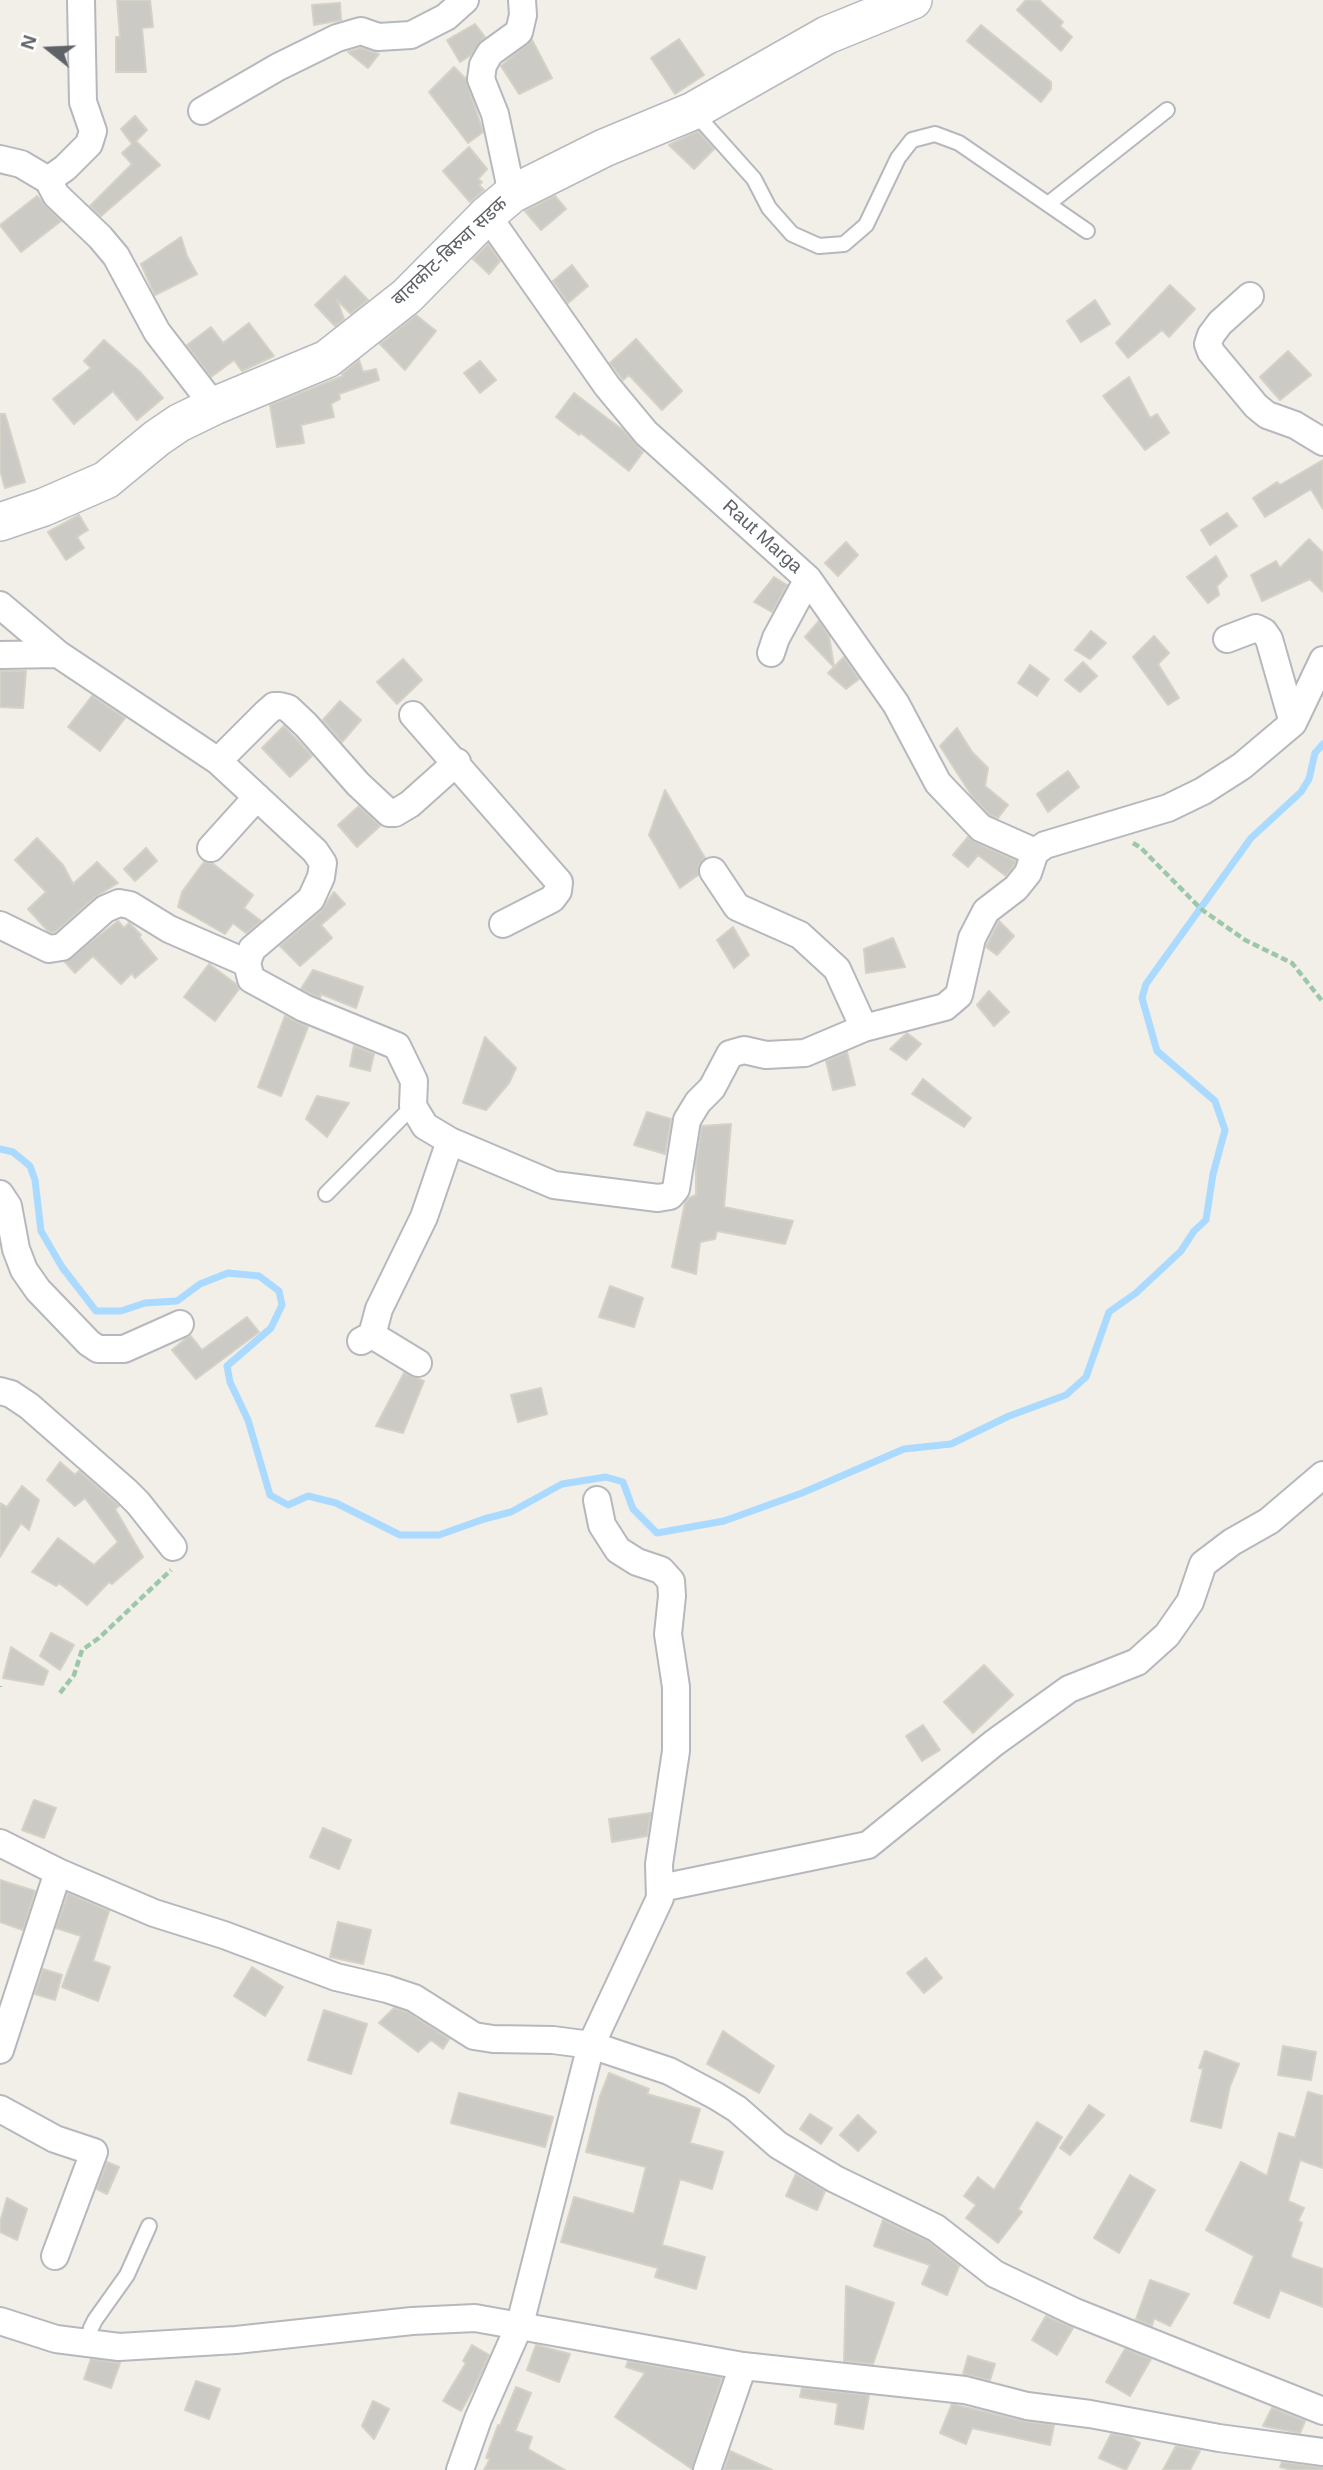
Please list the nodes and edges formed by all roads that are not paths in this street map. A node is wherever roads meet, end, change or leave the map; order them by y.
1 (80, 0) edge
2 (465, 0) edge
3 (522, 0) edge
4 (913, 0) edge
5 (875, 7) edge
6 (1167, 110) dead end
7 (202, 111) dead end
8 (693, 111) junction
9 (0, 159) edge
10 (48, 180) junction
11 (1048, 204) junction
12 (499, 205) junction
13 (1087, 230) dead end
14 (1250, 296) dead end
15 (214, 406) junction
16 (1323, 442) edge
17 (3, 516) edge
18 (808, 579) junction
19 (0, 605) edge
20 (1227, 639) dead end
21 (771, 653) dead end
22 (58, 654) junction
23 (0, 655) edge
24 (1323, 660) edge
25 (413, 715) dead end
26 (1293, 723) junction
27 (218, 761) junction
28 (457, 762) junction
29 (257, 797) junction
30 (211, 848) dead end
31 (1035, 852) junction
32 (713, 871) dead end
33 (503, 924) dead end
34 (0, 925) edge
35 (247, 963) junction
36 (864, 1028) junction
37 (413, 1106) junction
38 (450, 1141) junction
39 (0, 1194) edge
40 (326, 1194) dead end
41 (180, 1324) dead end
42 (418, 1363) dead end
43 (0, 1391) edge
44 (1323, 1475) edge
45 (597, 1500) dead end
46 (173, 1547) road end
47 (0, 1843) edge
48 (58, 1872) junction
49 (661, 1888) junction
50 (591, 2045) junction
51 (0, 2050) edge
52 (0, 2109) edge
53 (149, 2226) dead end
54 (55, 2256) dead end
55 (0, 2321) edge
56 (520, 2325) junction
57 (88, 2343) junction
58 (743, 2366) junction
59 (1323, 2412) edge
60 (1323, 2452) edge
61 (460, 2470) edge
62 (707, 2470) edge

1 - 10 street
2 - 7 street
3 - 12 street
4 - 5 main road, बालकोट-बिरुवा सडक
5 - 8 main road, बालकोट-बिरुवा सडक
6 - 11 lane
8 - 11 lane
8 - 12 main road, बालकोट-बिरुवा सडक
9 - 10 street
10 - 15 street
11 - 13 lane
12 - 15 main road, बालकोट-बिरुवा सडक
12 - 18 street, Raut Marga
14 - 16 street
15 - 17 main road, बालकोट-बिरुवा सडक
18 - 21 street
18 - 31 street, Raut Marga
19 - 22 street
20 - 26 street
22 - 23 street
22 - 27 street
24 - 26 street
25 - 28 street
26 - 31 street
27 - 28 street
27 - 29 street
28 - 33 street
29 - 30 street
29 - 35 street
31 - 36 street
32 - 36 street
34 - 35 street
35 - 37 street
36 - 38 street
37 - 38 street
37 - 40 lane
38 - 42 street
39 - 41 street
43 - 46 street
44 - 49 street
45 - 49 street
47 - 48 street
48 - 50 street
48 - 51 street
49 - 50 street
50 - 56 street
50 - 59 street
52 - 54 street
53 - 57 lane
55 - 57 street
56 - 57 street
56 - 58 street
56 - 61 street
58 - 60 street
58 - 62 street

